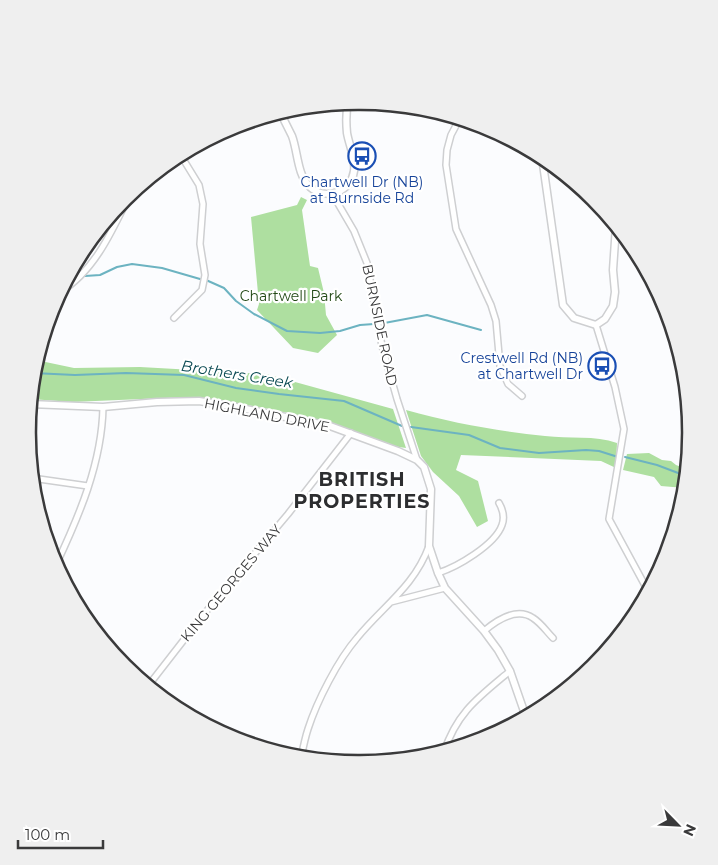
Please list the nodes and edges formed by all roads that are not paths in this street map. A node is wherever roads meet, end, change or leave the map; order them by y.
1 (346, 110) edge
2 (283, 119) edge
3 (456, 125) edge
4 (184, 161) edge
5 (544, 168) edge
6 (333, 195) junction
7 (119, 217) edge
8 (615, 236) edge
9 (74, 282) edge
10 (174, 318) dead end
11 (596, 326) junction
12 (522, 396) dead end
13 (38, 404) edge
14 (103, 407) junction
15 (351, 434) junction
16 (417, 460) junction
17 (40, 479) edge
18 (88, 486) junction
19 (499, 503) dead end
20 (429, 546) junction
21 (61, 555) edge
22 (438, 573) junction
23 (644, 584) edge
24 (445, 588) junction
25 (390, 602) junction
26 (484, 631) junction
27 (553, 638) dead end
28 (510, 671) junction
29 (152, 680) edge
30 (524, 710) edge
31 (447, 743) edge
32 (303, 750) edge

1 - 6 street
2 - 6 street
3 - 12 street
4 - 10 street
5 - 11 street
6 - 16 street, BURNSIDE ROAD
7 - 9 street
8 - 11 street
11 - 23 street
13 - 14 street, HIGHLAND DRIVE
14 - 15 street, HIGHLAND DRIVE
14 - 18 street
15 - 16 street, HIGHLAND DRIVE
15 - 29 street, KING GEORGES WAY
16 - 20 street
17 - 18 street
18 - 21 street
19 - 22 street
20 - 22 street
20 - 25 street
22 - 24 street
24 - 25 street
24 - 26 street
25 - 32 street
26 - 27 street
26 - 28 street
28 - 30 street
28 - 31 street

